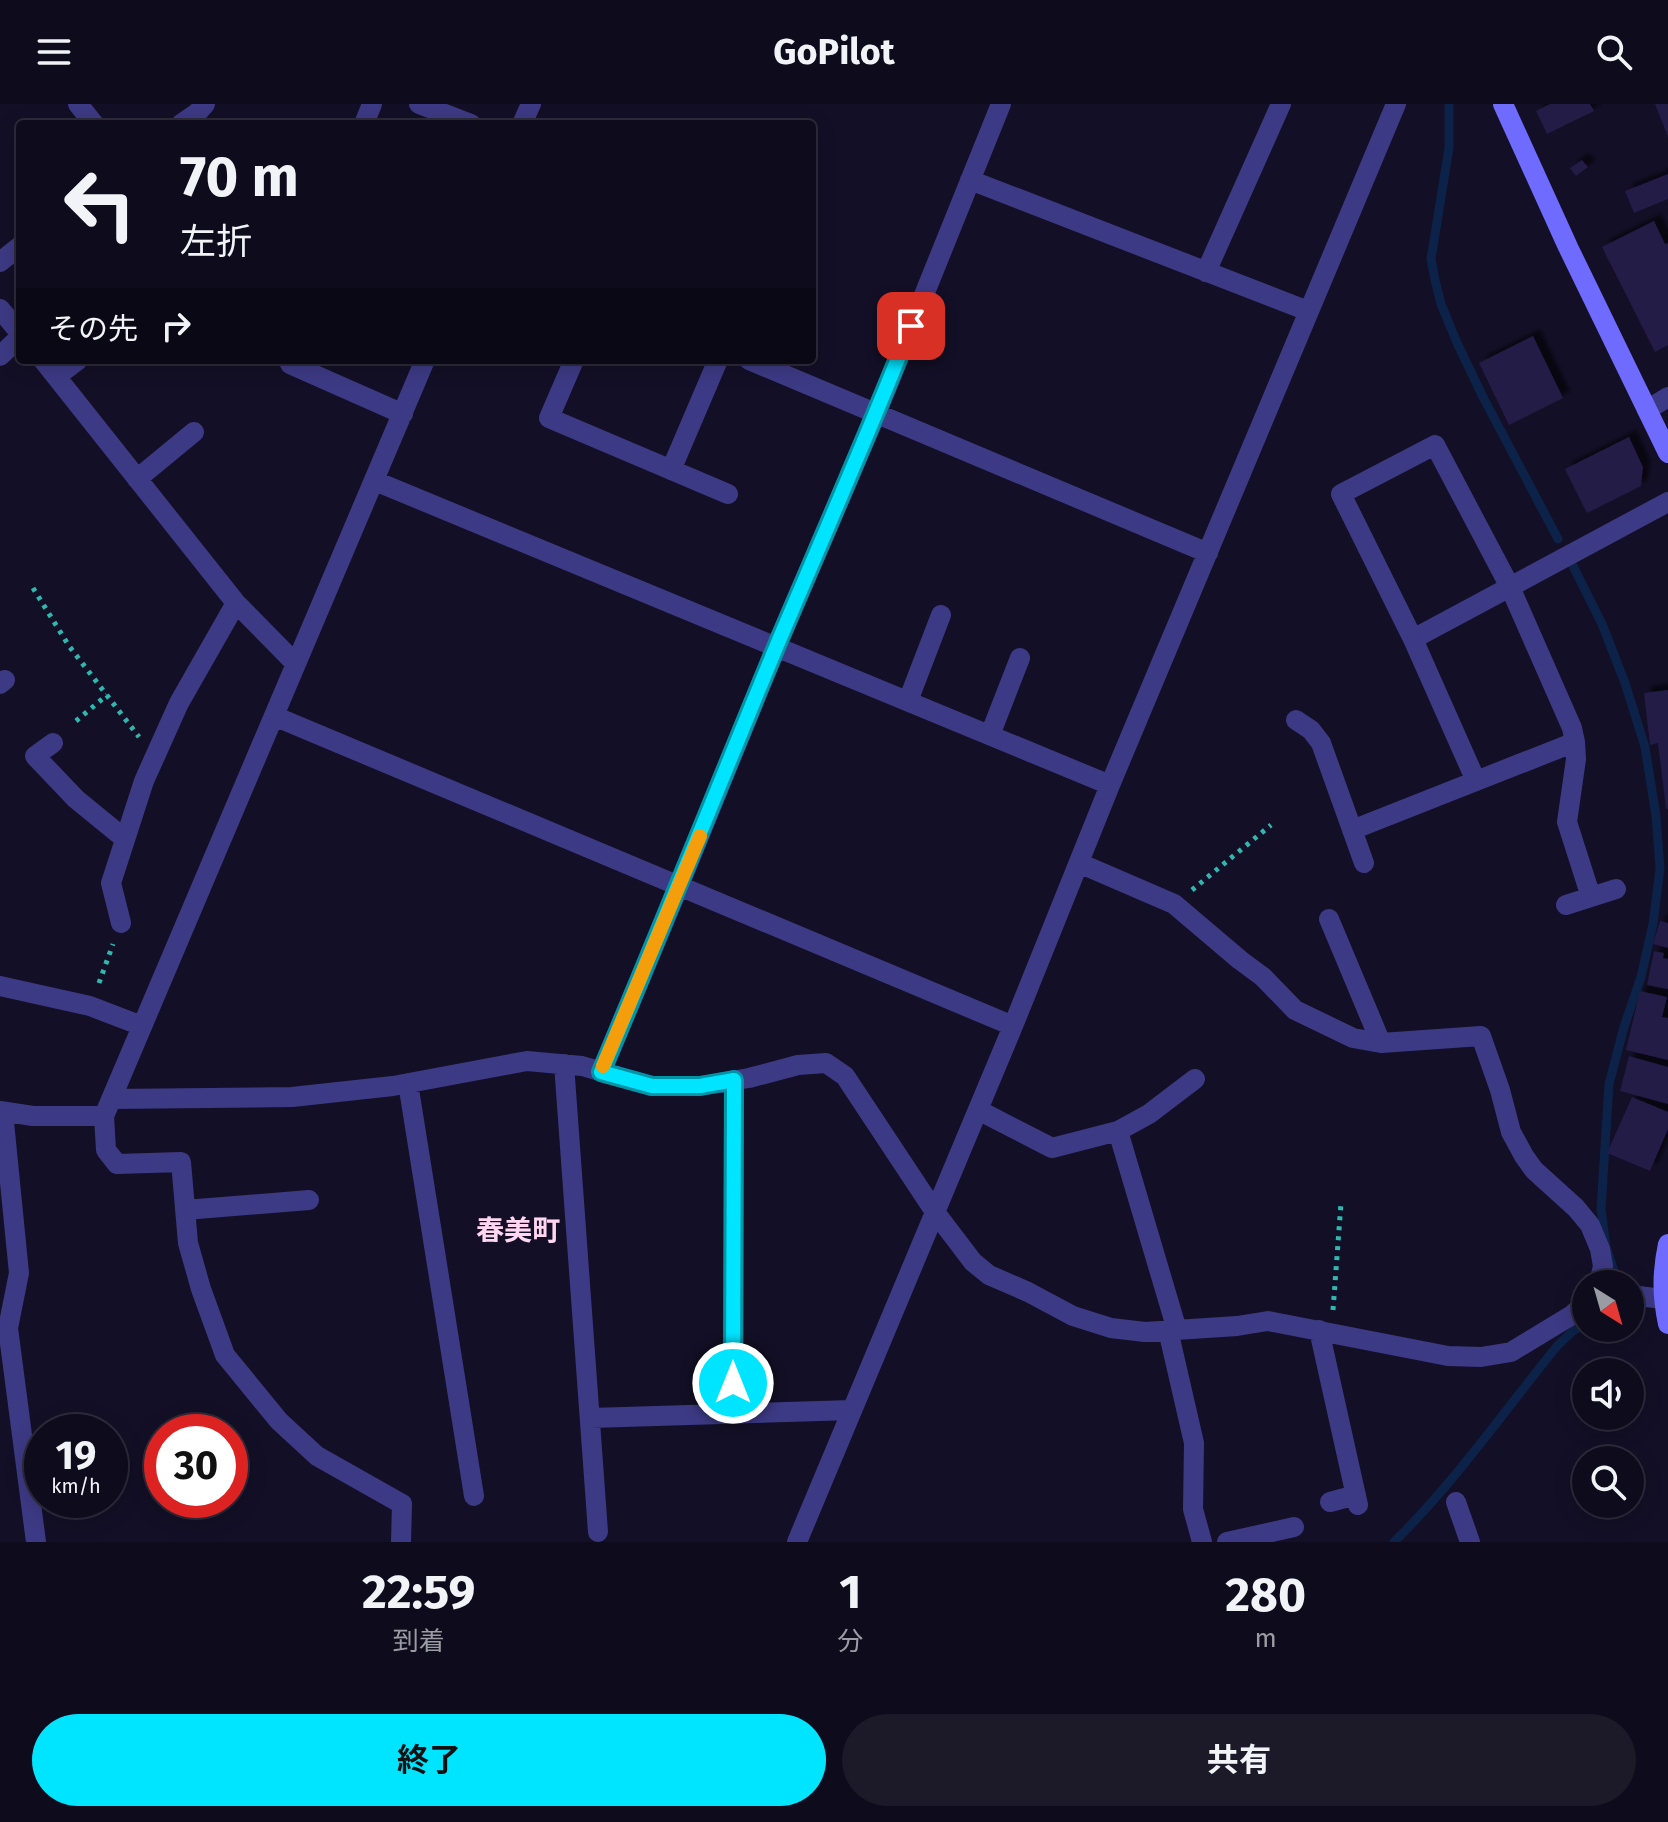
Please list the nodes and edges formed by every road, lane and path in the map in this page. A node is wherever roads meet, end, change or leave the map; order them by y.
1 (78, 104) edge
2 (419, 104) edge
3 (1001, 104) edge
4 (1281, 104) edge
5 (1503, 104) edge
6 (1390, 106) edge
7 (91, 120) edge
8 (461, 120) edge
9 (970, 180) junction
10 (16, 249) edge
11 (0, 262) edge
12 (1206, 272) junction
13 (0, 309) edge
14 (1308, 311) junction
15 (16, 330) edge
16 (16, 339) edge
17 (0, 356) edge
18 (46, 364) edge
19 (73, 364) edge
20 (290, 364) dead end
21 (423, 364) edge
22 (572, 364) edge
23 (716, 364) edge
24 (758, 364) edge
25 (57, 376) junction
26 (1668, 397) edge
27 (1647, 410) junction
28 (403, 414) junction
29 (876, 414) junction
30 (194, 432) dead end
31 (1668, 453) edge
32 (671, 470) junction
33 (137, 479) junction
34 (375, 481) junction
35 (728, 494) dead end
36 (1668, 502) edge
37 (1208, 553) junction
38 (1510, 587) junction
39 (33, 588) dead end
40 (236, 603) junction
41 (941, 615) dead end
42 (1413, 639) junction
43 (776, 647) junction
44 (1020, 658) dead end
45 (295, 663) junction
46 (107, 695) junction
47 (908, 701) junction
48 (274, 716) junction
49 (1296, 720) dead end
50 (76, 721) dead end
51 (990, 735) junction
52 (1575, 742) junction
53 (53, 743) dead end
54 (154, 757) junction
55 (1476, 781) junction
56 (1110, 785) junction
57 (1271, 825) dead end
58 (1352, 830) junction
59 (125, 839) junction
60 (1079, 863) junction
61 (1364, 863) dead end
62 (679, 886) junction
63 (1616, 889) dead end
64 (1591, 897) junction
65 (1174, 904) junction
66 (1566, 905) dead end
67 (1329, 919) dead end
68 (121, 923) joint
69 (0, 986) edge
70 (90, 1006) junction
71 (142, 1026) junction
72 (1013, 1026) junction
73 (1381, 1043) junction
74 (564, 1064) junction
75 (601, 1072) junction
76 (1195, 1079) dead end
77 (734, 1080) junction
78 (408, 1083) junction
79 (108, 1107) junction
80 (978, 1110) junction
81 (2, 1111) edge
82 (1118, 1131) junction
83 (309, 1200) dead end
84 (1341, 1203) dead end
85 (185, 1210) junction
86 (935, 1212) junction
87 (1668, 1244) edge
88 (1602, 1270) edge
89 (1644, 1297) edge
90 (1663, 1299) junction
91 (1572, 1315) edge
92 (1668, 1324) edge
93 (1173, 1330) junction
94 (1325, 1332) junction
95 (852, 1410) junction
96 (733, 1414) junction
97 (590, 1418) junction
98 (474, 1496) dead end
99 (1330, 1502) dead end
100 (1456, 1502) dead end
101 (1294, 1527) dead end
102 (598, 1532) dead end
103 (36, 1542) edge
104 (401, 1542) edge
105 (797, 1542) edge
106 (1202, 1542) edge
107 (1227, 1542) edge
108 (1470, 1542) edge

1 - 7 street
2 - 8 street
3 - 9 street
4 - 12 street
5 - 27 main road
6 - 14 street
9 - 12 street
9 - 29 street
10 - 11 street
12 - 14 street
13 - 15 street
14 - 37 street
16 - 17 street
18 - 25 street
19 - 25 street
20 - 28 street
21 - 28 street
22 - 32 street
23 - 32 street
24 - 29 street
25 - 33 street
26 - 27 street
27 - 31 main road
28 - 34 street
29 - 37 street
29 - 43 street
30 - 33 street
32 - 35 street
33 - 40 street
34 - 43 street
34 - 45 street
36 - 38 street
37 - 56 street
38 - 42 street
38 - 42 street
38 - 52 street
39 - 46 path
40 - 45 street
40 - 54 street
41 - 47 street
42 - 55 street
43 - 47 street
43 - 62 street
44 - 51 street
45 - 48 street
46 - 50 path
46 - 54 path
47 - 51 street
48 - 62 street
48 - 71 street
49 - 58 street
51 - 56 street
52 - 55 street
52 - 64 street
53 - 59 street
54 - 59 street
55 - 58 street
56 - 60 street
57 - 65 path
58 - 61 street
59 - 68 street
60 - 65 street
60 - 72 street
62 - 72 street
62 - 75 street
63 - 64 street
64 - 66 street
65 - 73 street
67 - 73 street
68 - 70 path
69 - 70 street
70 - 71 street
71 - 79 street
72 - 80 street
73 - 88 street
74 - 75 street
74 - 78 street
74 - 97 street
75 - 77 street
76 - 82 street
77 - 86 street
77 - 96 street
78 - 79 street
78 - 98 street
79 - 81 street
79 - 85 street
80 - 82 street
80 - 86 street
81 - 103 street
82 - 93 street
83 - 85 street
84 - 94 path
85 - 104 street
86 - 93 street
86 - 95 street
87 - 90 main road
89 - 90 street
90 - 92 main road
91 - 94 street
93 - 94 street
93 - 106 street
94 - 99 street
95 - 96 street
95 - 105 street
96 - 97 street
97 - 102 street
100 - 108 street
101 - 107 street

